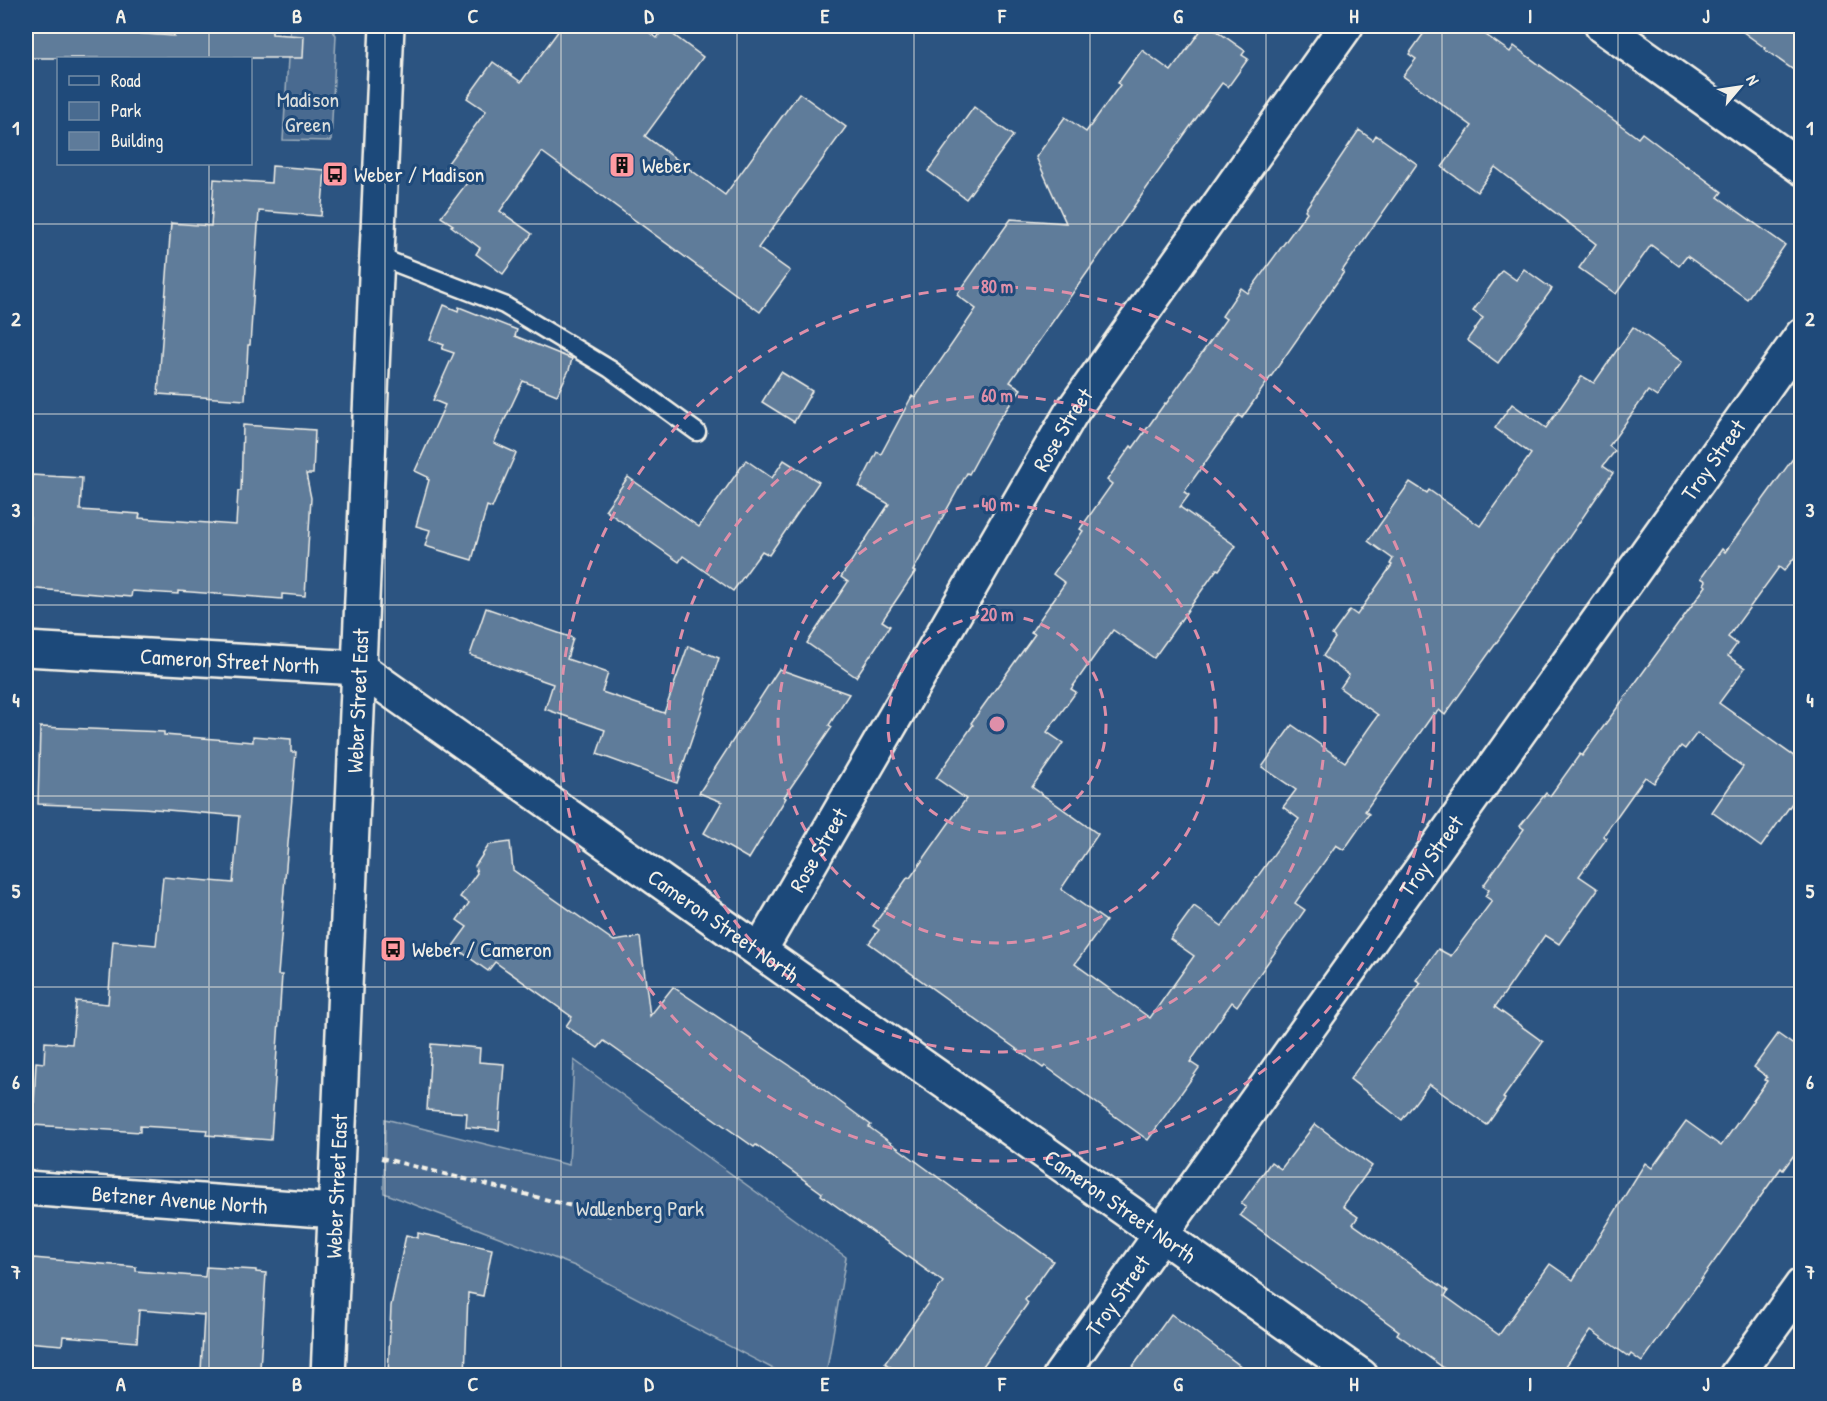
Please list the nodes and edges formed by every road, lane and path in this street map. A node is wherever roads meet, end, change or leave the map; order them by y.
1 (387, 26) edge
2 (1346, 26) edge
3 (1602, 26) edge
4 (1802, 168) edge
5 (377, 256) junction
6 (1802, 335) edge
7 (697, 432) dead end
8 (26, 649) edge
9 (359, 668) junction
10 (760, 950) junction
11 (381, 1158) dead end
12 (26, 1188) edge
13 (335, 1211) junction
14 (612, 1216) dead end
15 (1161, 1234) junction
16 (1802, 1285) edge
17 (328, 1376) edge
18 (1060, 1376) edge
19 (1361, 1376) edge
20 (1736, 1376) edge

1 - 5 street, Weber Street East
2 - 10 street, Rose Street
3 - 4 street
5 - 7 lane
5 - 9 street, Weber Street East
6 - 15 street, Troy Street
8 - 9 street, Cameron Street North
9 - 10 street, Cameron Street North
9 - 13 street, Weber Street East
10 - 15 street, Cameron Street North
11 - 14 path
12 - 13 street, Betzner Avenue North
13 - 17 street, Weber Street East
15 - 18 street, Troy Street
15 - 19 street, Cameron Street North
16 - 20 street

